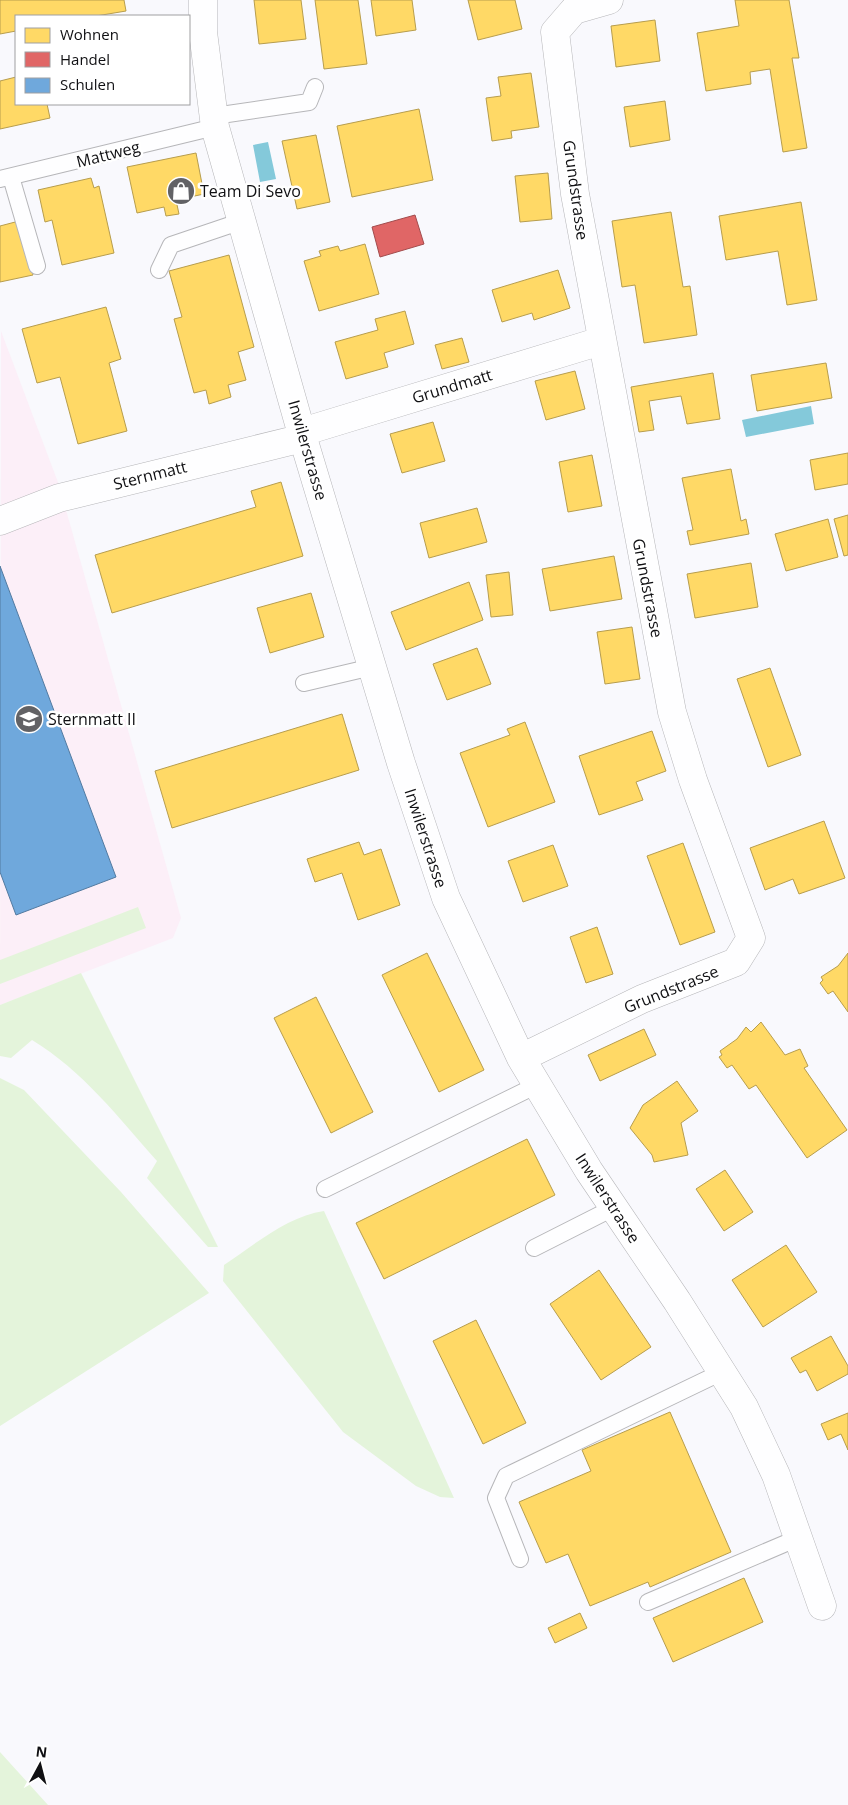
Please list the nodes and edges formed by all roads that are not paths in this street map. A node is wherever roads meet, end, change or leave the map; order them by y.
1 (203, 0) edge
2 (609, 0) edge
3 (315, 87) dead end
4 (214, 122) junction
5 (6, 178) edge
6 (242, 221) junction
7 (37, 266) dead end
8 (159, 270) dead end
9 (601, 341) junction
10 (303, 435) junction
11 (0, 522) edge
12 (372, 667) junction
13 (304, 683) dead end
14 (521, 1058) junction
15 (537, 1085) junction
16 (325, 1189) dead end
17 (614, 1208) junction
18 (534, 1248) dead end
19 (722, 1372) junction
20 (798, 1538) junction
21 (520, 1559) dead end
22 (648, 1602) dead end
23 (822, 1606) dead end

1 - 4 street, Inwilerstrasse
2 - 9 street, Grundstrasse
3 - 4 lane, Mattweg
4 - 5 lane, Mattweg
4 - 6 street, Inwilerstrasse
5 - 7 lane
6 - 8 lane
6 - 10 street, Inwilerstrasse
9 - 10 street, Grundmatt
9 - 14 street, Grundstrasse
10 - 11 street, Sternmatt
10 - 12 street, Inwilerstrasse
12 - 13 lane
12 - 14 street, Inwilerstrasse
14 - 15 street, Inwilerstrasse
15 - 16 lane
15 - 17 street, Inwilerstrasse
17 - 18 lane
17 - 19 street, Inwilerstrasse
19 - 20 street, Inwilerstrasse
19 - 21 lane
20 - 22 lane
20 - 23 street, Inwilerstrasse

